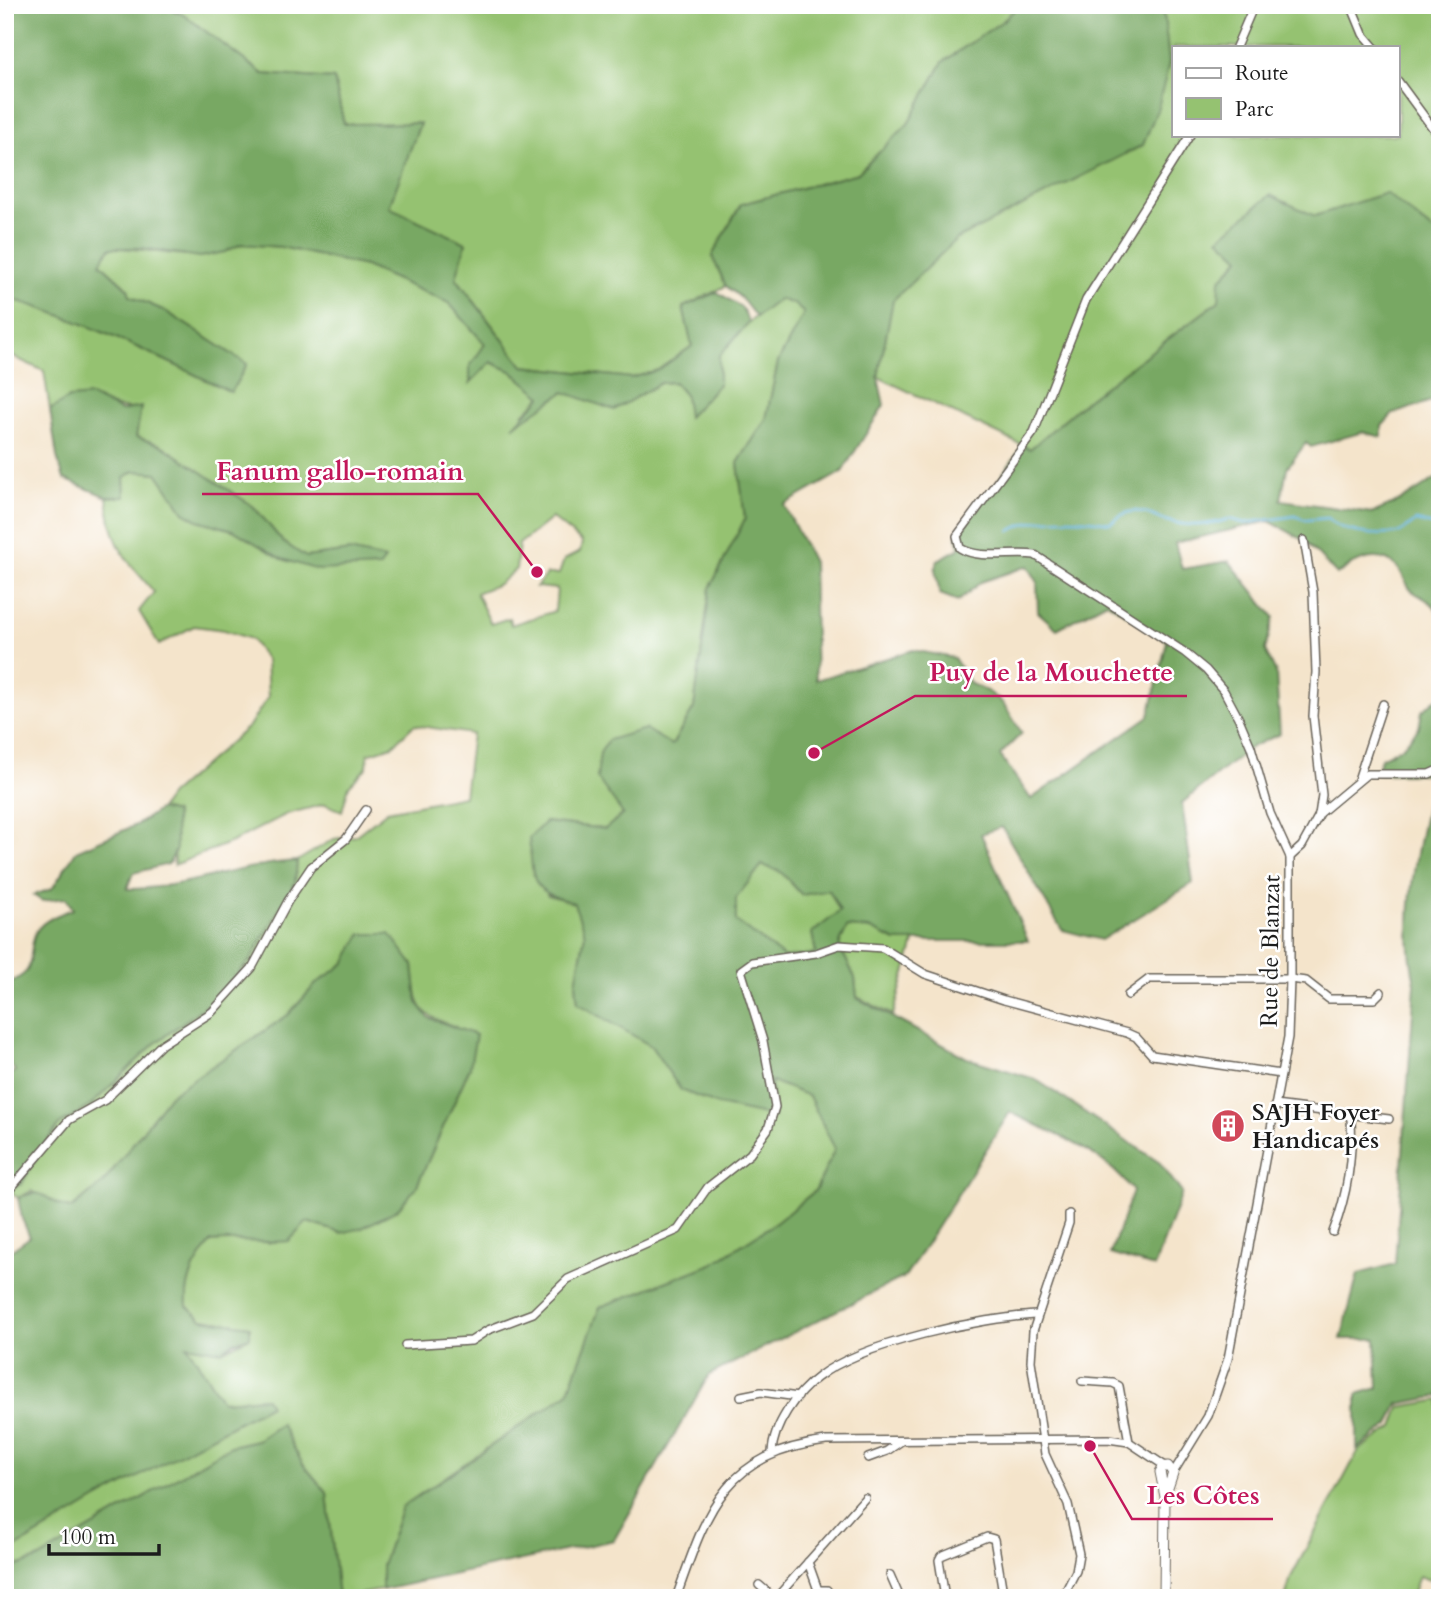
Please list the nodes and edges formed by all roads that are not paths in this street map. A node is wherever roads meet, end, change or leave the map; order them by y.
1 (1254, 5) edge
2 (1351, 5) edge
3 (1236, 46) edge
4 (1373, 46) edge
5 (1400, 84) edge
6 (1188, 136) edge
7 (1440, 138) edge
8 (1304, 540) dead end
9 (1383, 704) dead end
10 (1440, 769) edge
11 (1358, 781) junction
12 (366, 810) dead end
13 (1319, 815) junction
14 (1290, 856) junction
15 (1290, 979) junction
16 (1381, 992) dead end
17 (1128, 995) dead end
18 (1281, 1073) junction
19 (1275, 1105) junction
20 (1346, 1114) junction
21 (1389, 1119) dead end
22 (5, 1195) edge
23 (1069, 1214) dead end
24 (1333, 1232) dead end
25 (1038, 1315) junction
26 (405, 1345) dead end
27 (1082, 1381) dead end
28 (741, 1395) dead end
29 (798, 1397) junction
30 (1042, 1441) junction
31 (900, 1442) junction
32 (1129, 1442) junction
33 (772, 1453) junction
34 (867, 1458) dead end
35 (1166, 1472) junction
36 (865, 1498) dead end
37 (808, 1562) junction
38 (890, 1575) dead end
39 (759, 1585) dead end
40 (827, 1590) dead end
41 (676, 1598) edge
42 (775, 1598) edge
43 (900, 1598) edge
44 (945, 1598) edge
45 (999, 1598) edge
46 (1062, 1598) edge
47 (1164, 1598) edge

1 - 3 street
2 - 4 street
5 - 7 street
6 - 14 street, Rue de Blanzat
8 - 13 street
9 - 11 street
10 - 11 street
11 - 13 street
12 - 22 street
13 - 14 street
14 - 15 street, Rue de Blanzat
15 - 16 street
15 - 17 street
15 - 18 street, Rue de Blanzat
18 - 19 street, Rue de Blanzat
18 - 26 street
19 - 20 street
19 - 35 street, Rue de Blanzat
20 - 21 street
20 - 24 street
23 - 25 street
25 - 29 street
25 - 30 street
27 - 32 street
28 - 29 street
29 - 33 street
30 - 31 street
30 - 32 street
30 - 46 street
31 - 33 street
31 - 34 street
32 - 35 street
33 - 41 street
35 - 47 street, Rue de Blanzat
36 - 37 street
37 - 40 street
37 - 42 street
38 - 43 street
39 - 42 street
44 - 45 street

